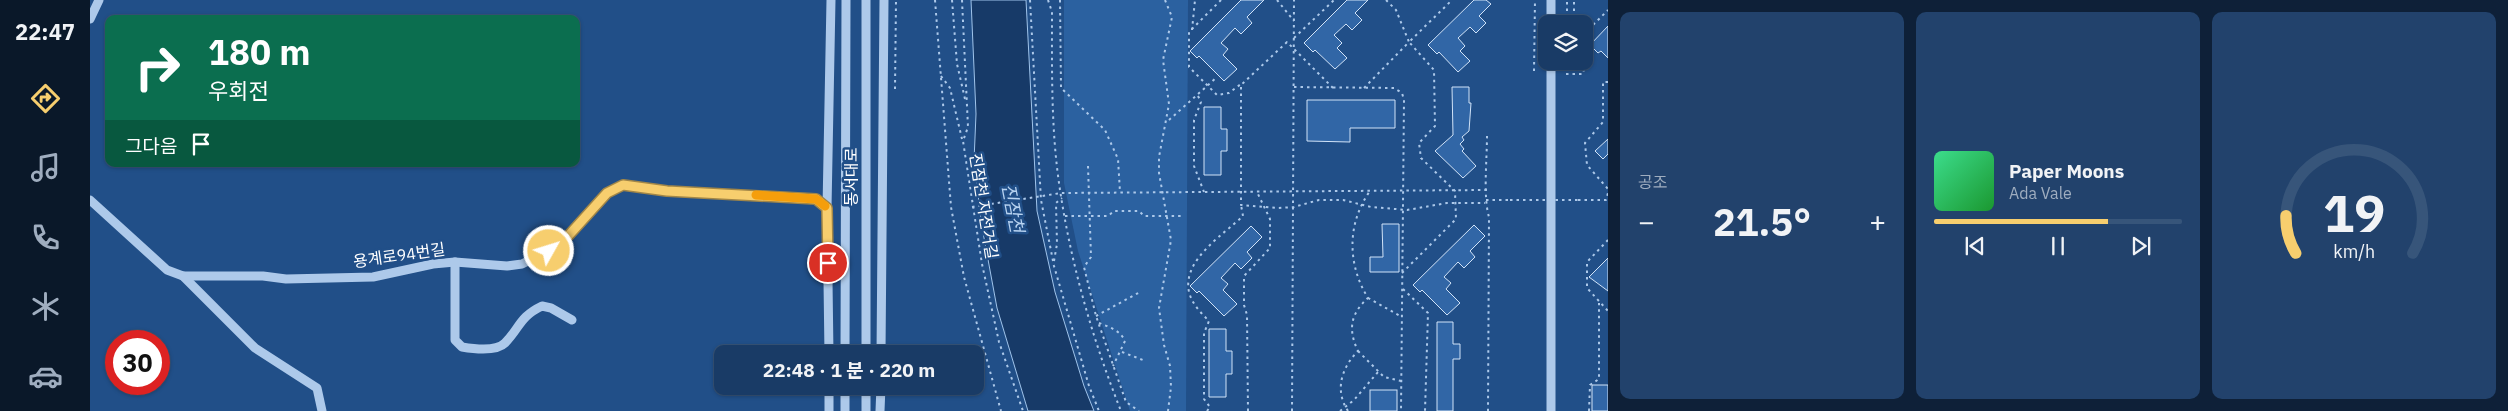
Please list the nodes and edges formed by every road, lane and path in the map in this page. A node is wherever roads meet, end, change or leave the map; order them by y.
1 (99, 0) edge
2 (832, 0) edge
3 (846, 0) edge
4 (866, 0) edge
5 (884, 0) edge
6 (890, 0) edge
7 (896, 0) edge
8 (935, 0) edge
9 (952, 0) edge
10 (962, 0) edge
11 (1030, 0) edge
12 (1048, 0) edge
13 (1060, 0) edge
14 (1165, 0) edge
15 (1195, 0) edge
16 (1221, 0) edge
17 (1276, 0) edge
18 (1294, 0) edge
19 (1334, 0) edge
20 (1386, 0) edge
21 (1452, 0) edge
22 (1535, 0) edge
23 (1551, 0) edge
24 (1567, 0) edge
25 (1574, 0) edge
26 (1608, 10) edge
27 (1551, 15) edge
28 (1567, 15) edge
29 (1574, 15) edge
30 (90, 19) edge
31 (1294, 21) junction
32 (1593, 25) edge
33 (1192, 30) junction
34 (886, 31) junction
35 (1294, 38) junction
36 (1409, 42) junction
37 (1294, 48) junction
38 (1551, 70) edge
39 (1566, 70) edge
40 (1584, 70) edge
41 (1534, 71) dead end
42 (941, 76) junction
43 (1217, 77) dead end
44 (1608, 77) edge
45 (1603, 82) junction
46 (1608, 82) edge
47 (1243, 83) junction
48 (1207, 87) junction
49 (1294, 87) junction
50 (1333, 88) junction
51 (1364, 88) junction
52 (895, 89) dead end
53 (1198, 96) junction
54 (966, 103) junction
55 (1167, 122) junction
56 (1487, 136) dead end
57 (963, 141) junction
58 (1088, 166) dead end
59 (1608, 189) edge
60 (1455, 190) junction
61 (1487, 190) junction
62 (1294, 191) junction
63 (1370, 191) junction
64 (1403, 191) junction
65 (1088, 192) junction
66 (1120, 192) junction
67 (1162, 192) junction
68 (1204, 192) junction
69 (1242, 192) junction
70 (1257, 192) junction
71 (1061, 193) junction
72 (1608, 193) edge
73 (1041, 197) junction
74 (1062, 198) junction
75 (90, 200) edge
76 (1486, 200) junction
77 (1607, 200) edge
78 (1456, 203) junction
79 (1485, 203) junction
80 (1360, 204) junction
81 (1241, 205) junction
82 (972, 207) junction
83 (1294, 207) junction
84 (827, 208) junction
85 (1265, 208) junction
86 (1403, 210) junction
87 (1064, 216) junction
88 (1089, 216) junction
89 (1167, 216) junction
90 (1183, 216) dead end
91 (1608, 240) edge
92 (455, 262) junction
93 (1054, 263) junction
94 (1402, 273) junction
95 (183, 276) junction
96 (1402, 288) junction
97 (1140, 292) dead end
98 (1368, 298) junction
99 (1599, 303) junction
100 (1608, 311) edge
101 (1096, 316) junction
102 (1402, 317) junction
103 (572, 320) dead end
104 (1099, 323) junction
105 (829, 345) edge
106 (845, 345) edge
107 (866, 345) edge
108 (881, 345) edge
109 (1358, 351) junction
110 (1121, 352) junction
111 (1143, 360) dead end
112 (1113, 367) junction
113 (1378, 372) junction
114 (1402, 381) junction
115 (829, 395) edge
116 (845, 395) edge
117 (866, 395) edge
118 (881, 395) edge
119 (1345, 408) junction
120 (322, 411) edge
121 (830, 411) edge
122 (845, 411) edge
123 (866, 411) edge
124 (880, 411) edge
125 (1001, 411) edge
126 (1023, 411) edge
127 (1099, 411) edge
128 (1122, 411) edge
129 (1139, 411) edge
130 (1168, 411) edge
131 (1207, 411) edge
132 (1248, 411) edge
133 (1292, 411) edge
134 (1340, 411) edge
135 (1348, 411) edge
136 (1401, 411) edge
137 (1425, 411) edge
138 (1488, 411) edge
139 (1551, 411) edge
140 (1590, 411) edge

1 - 30 street
2 - 84 street
3 - 106 street, 동서대로
4 - 107 street, 동서대로
5 - 34 street
6 - 34 street
7 - 52 path
8 - 42 path
9 - 54 path
10 - 54 path, 진잠천 자전거길
11 - 73 path
12 - 71 path
13 - 66 path
14 - 55 path
15 - 33 path
16 - 33 path
17 - 31 path
18 - 31 path
19 - 35 path
20 - 36 path
21 - 36 path
22 - 41 path
23 - 27 street
24 - 28 path
25 - 29 path
26 - 32 path
31 - 35 path
33 - 48 path
34 - 108 street
35 - 37 path
36 - 51 path
36 - 60 path
37 - 47 path
37 - 49 path
37 - 50 path
38 - 139 street
39 - 40 path
42 - 57 path
42 - 125 path
43 - 48 path
44 - 45 path
45 - 46 path
45 - 59 path
47 - 48 path
47 - 69 path
48 - 53 path
49 - 50 path
49 - 62 path
50 - 51 path
51 - 64 path
53 - 55 path
53 - 68 path
54 - 57 path, 진잠천 자전거길
55 - 67 path
56 - 61 path
57 - 82 path, 진잠천 자전거길
58 - 65 path
60 - 61 path
60 - 64 path
60 - 78 path
61 - 76 path
62 - 63 path
62 - 70 path
62 - 83 path
63 - 64 path
63 - 80 path
64 - 86 path
65 - 66 path
65 - 71 path
65 - 88 path
66 - 67 path
67 - 68 path
67 - 89 path
68 - 69 path
69 - 70 path
69 - 81 path
70 - 85 path
71 - 73 path
71 - 74 path
72 - 77 path
73 - 82 path
73 - 93 path
74 - 87 path
74 - 93 path
75 - 95 street, 용계로94번길
76 - 77 path, bridge
76 - 79 path
78 - 79 path
78 - 86 path
78 - 94 path
79 - 138 path
80 - 83 path
80 - 86 path
80 - 98 path
81 - 85 path
81 - 131 path
82 - 126 path, 진잠천 자전거길
83 - 85 path
83 - 133 path
84 - 92 street, 용계로94번길
84 - 105 street
85 - 132 path
86 - 94 path
87 - 88 path
87 - 128 path
88 - 89 path
88 - 101 path
89 - 90 path
89 - 130 path
91 - 99 path
92 - 95 street, 용계로94번길
92 - 103 street
93 - 127 path
94 - 96 path
95 - 120 street
96 - 102 path
96 - 137 path
97 - 101 path
98 - 102 path
98 - 109 path
99 - 100 path
99 - 140 path
101 - 104 path
102 - 114 path
104 - 110 path
104 - 112 path
109 - 113 path
109 - 119 path
110 - 111 path
110 - 112 path
112 - 129 path
113 - 114 path
113 - 119 path
114 - 136 path
115 - 121 street
116 - 122 street
117 - 123 street
118 - 124 street
119 - 134 path
119 - 135 path

